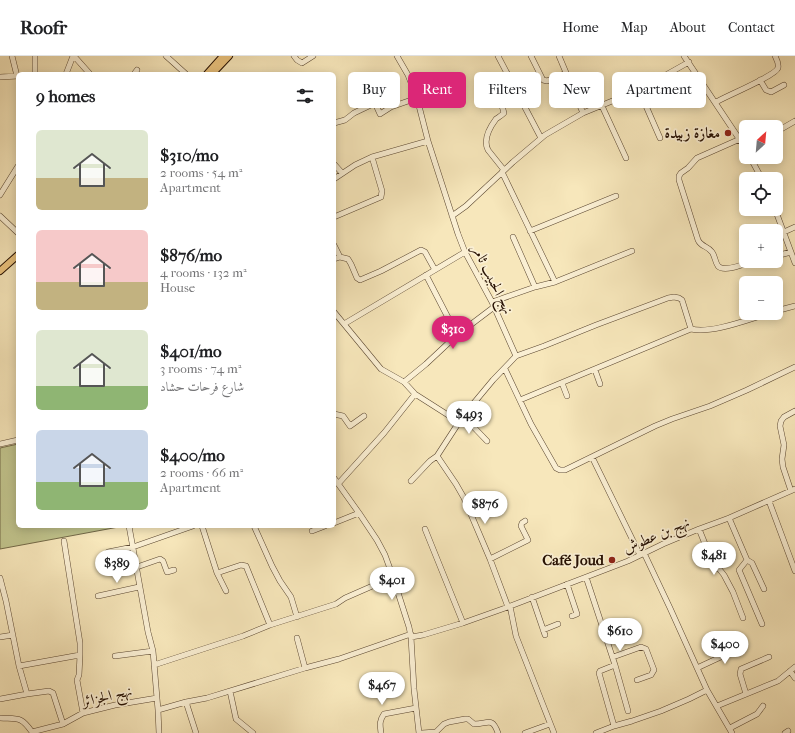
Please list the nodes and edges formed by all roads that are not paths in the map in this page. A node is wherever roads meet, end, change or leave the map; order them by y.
1 (12, 56) edge
2 (35, 56) edge
3 (73, 56) edge
4 (166, 56) edge
5 (223, 56) edge
6 (229, 56) edge
7 (294, 56) edge
8 (313, 56) edge
9 (397, 56) edge
10 (498, 56) edge
11 (531, 56) edge
12 (559, 56) edge
13 (775, 56) edge
14 (687, 58) edge
15 (16, 72) edge
16 (35, 72) edge
17 (67, 72) edge
18 (88, 72) edge
19 (184, 72) edge
20 (209, 72) edge
21 (214, 72) edge
22 (566, 72) edge
23 (666, 72) edge
24 (408, 75) edge
25 (16, 76) edge
26 (0, 77) edge
27 (549, 80) edge
28 (760, 80) junction
29 (784, 85) dead end
30 (408, 101) edge
31 (716, 102) junction
32 (420, 108) edge
33 (503, 108) edge
34 (581, 108) edge
35 (597, 108) edge
36 (603, 108) edge
37 (647, 108) edge
38 (583, 113) junction
39 (795, 121) edge
40 (336, 123) edge
41 (783, 128) edge
42 (739, 137) edge
43 (541, 138) junction
44 (660, 138) dead end
45 (739, 139) edge
46 (428, 141) junction
47 (372, 157) junction
48 (626, 158) dead end
49 (336, 166) edge
50 (16, 169) edge
51 (503, 171) junction
52 (342, 173) junction
53 (336, 178) edge
54 (0, 195) edge
55 (616, 196) dead end
56 (0, 216) edge
57 (336, 216) edge
58 (452, 216) junction
59 (778, 216) edge
60 (795, 227) edge
61 (530, 230) junction
62 (16, 231) edge
63 (784, 232) junction
64 (513, 237) dead end
65 (336, 249) edge
66 (632, 251) dead end
67 (465, 252) junction
68 (791, 252) junction
69 (783, 254) edge
70 (16, 257) edge
71 (340, 257) junction
72 (336, 258) edge
73 (795, 263) edge
74 (739, 265) edge
75 (435, 270) junction
76 (0, 271) edge
77 (426, 275) junction
78 (555, 282) junction
79 (535, 287) junction
80 (493, 304) junction
81 (795, 306) edge
82 (783, 310) edge
83 (336, 314) edge
84 (747, 320) edge
85 (344, 324) junction
86 (691, 329) junction
87 (457, 335) junction
88 (516, 356) junction
89 (795, 367) edge
90 (505, 369) junction
91 (595, 370) junction
92 (404, 382) junction
93 (562, 383) junction
94 (600, 384) dead end
95 (415, 394) junction
96 (567, 396) dead end
97 (520, 400) junction
98 (795, 411) edge
99 (336, 414) edge
100 (364, 416) dead end
101 (463, 416) junction
102 (460, 422) junction
103 (16, 440) edge
104 (487, 441) dead end
105 (0, 444) edge
106 (437, 456) junction
107 (592, 457) junction
108 (336, 481) edge
109 (411, 481) dead end
110 (338, 484) junction
111 (793, 490) edge
112 (769, 500) junction
113 (359, 513) junction
114 (729, 518) junction
115 (525, 521) dead end
116 (336, 522) edge
117 (129, 528) edge
118 (188, 528) edge
119 (203, 528) edge
120 (255, 528) edge
121 (320, 528) edge
122 (425, 528) dead end
123 (699, 529) junction
124 (312, 531) dead end
125 (64, 541) dead end
126 (133, 547) junction
127 (108, 552) dead end
128 (642, 554) junction
129 (490, 559) junction
130 (747, 560) junction
131 (136, 567) junction
132 (174, 570) dead end
133 (795, 571) edge
134 (217, 574) junction
135 (586, 576) junction
136 (393, 577) junction
137 (0, 578) edge
138 (567, 584) junction
139 (139, 587) junction
140 (764, 589) dead end
141 (226, 591) dead end
142 (98, 596) dead end
143 (532, 597) junction
144 (509, 606) junction
145 (572, 616) dead end
146 (297, 617) junction
147 (743, 618) dead end
148 (463, 623) junction
149 (558, 624) dead end
150 (762, 624) dead end
151 (270, 625) junction
152 (12, 635) junction
153 (411, 635) junction
154 (0, 637) edge
155 (297, 638) dead end
156 (725, 646) dead end
157 (153, 651) junction
158 (80, 655) junction
159 (115, 656) dead end
160 (769, 657) dead end
161 (613, 658) junction
162 (154, 665) junction
163 (615, 665) junction
164 (19, 666) junction
165 (795, 667) edge
166 (305, 668) junction
167 (697, 668) junction
168 (790, 671) junction
169 (795, 678) edge
170 (637, 680) dead end
171 (707, 690) junction
172 (230, 692) junction
173 (27, 694) junction
174 (746, 694) junction
175 (157, 698) junction
176 (0, 699) edge
177 (186, 702) junction
178 (717, 706) junction
179 (763, 706) dead end
180 (416, 708) junction
181 (158, 710) junction
182 (628, 711) dead end
183 (83, 713) junction
184 (0, 718) edge
185 (63, 724) junction
186 (550, 724) junction
187 (614, 726) junction
188 (731, 731) edge
189 (30, 732) edge
190 (159, 733) edge
191 (196, 733) edge
192 (253, 733) edge
193 (381, 733) edge
194 (419, 733) edge
195 (422, 733) edge
196 (498, 733) edge
197 (525, 733) edge
198 (554, 733) edge
199 (596, 733) edge

1 - 15 street
2 - 16 street
3 - 17 street
3 - 18 street
4 - 19 street
5 - 20 main road
6 - 21 main road
7 - 8 street
9 - 24 street, نهج الحبيب ثامر
10 - 43 street
11 - 27 street
12 - 22 street
13 - 28 street
14 - 23 street
14 - 31 street
25 - 26 street
28 - 29 street
28 - 31 street
30 - 40 street
31 - 42 street
32 - 46 street, نهج الحبيب ثامر
33 - 51 street
34 - 38 street
35 - 38 street
36 - 48 street
37 - 44 street
38 - 43 street
39 - 41 street
43 - 51 street
45 - 74 street
46 - 47 street
46 - 58 street, نهج الحبيب ثامر
47 - 52 street
47 - 57 street
49 - 52 street
50 - 54 street
51 - 58 street
51 - 61 street
52 - 53 street
55 - 61 street
56 - 62 street
58 - 67 street, نهج الحبيب ثامر
59 - 63 street
60 - 63 street
61 - 78 street
63 - 68 street
64 - 79 street
65 - 71 street
66 - 78 street
67 - 75 street
67 - 80 street, نهج الحبيب ثامر
68 - 69 street
68 - 73 street
70 - 76 main road
71 - 72 street
71 - 75 street
75 - 77 street
77 - 85 street
77 - 87 street
78 - 79 street
79 - 80 street
80 - 87 street
80 - 88 street, نهج الحبيب ثامر
81 - 82 street
83 - 85 street
84 - 86 street
85 - 92 street
86 - 88 street
86 - 91 street
87 - 92 street
88 - 90 street
89 - 107 street
90 - 97 street
90 - 101 street
91 - 93 street
91 - 94 street
92 - 95 street
93 - 96 street
93 - 97 street
95 - 102 street
95 - 110 street
97 - 107 street
98 - 111 street
99 - 100 street
101 - 102 street
101 - 104 street
102 - 106 street
103 - 105 street
106 - 109 street
106 - 129 street
107 - 128 street
108 - 110 street
110 - 113 street
111 - 112 street, نهج بن عطوش
112 - 114 street, نهج بن عطوش
112 - 133 street
113 - 116 street
113 - 136 street
114 - 123 street, نهج بن عطوش
114 - 130 street
115 - 129 street
117 - 126 street
118 - 126 street
119 - 134 street
120 - 146 street
121 - 124 street
122 - 148 street
123 - 128 street, نهج بن عطوش
123 - 147 street
125 - 158 street
126 - 127 street
126 - 131 street
128 - 135 street, نهج بن عطوش
128 - 167 street
129 - 144 street
130 - 140 street
130 - 150 street
131 - 132 street
131 - 139 street
134 - 141 street
134 - 151 street
135 - 138 street, نهج بن عطوش
135 - 161 street
136 - 146 street
136 - 153 street
137 - 152 street
138 - 143 street, نهج بن عطوش
138 - 145 street
139 - 142 street
139 - 157 street
143 - 144 street, نهج بن عطوش
143 - 149 street
144 - 148 street, نهج بن عطوش
144 - 186 street
146 - 151 street
148 - 153 street, نهج بن عطوش
151 - 162 street
152 - 154 street
152 - 164 street
153 - 166 street, نهج بن عطوش
153 - 180 street
155 - 166 street
156 - 167 street
157 - 159 street
157 - 162 street
158 - 164 street
158 - 183 street
160 - 174 street
161 - 163 street
161 - 170 street
162 - 175 street
163 - 182 street
163 - 187 street
164 - 173 street
165 - 168 street
166 - 172 street, نهج بن عطوش
167 - 171 street
168 - 169 street
168 - 174 street
171 - 178 street
171 - 187 street
172 - 177 street, نهج بن عطوش
172 - 192 street
173 - 176 street
173 - 185 street
174 - 178 street
175 - 181 street
175 - 183 street, نهج الجزائر
177 - 181 street, نهج بن عطوش
177 - 191 street
178 - 188 street
179 - 188 street
180 - 193 street
180 - 194 street
181 - 190 street
183 - 185 street, نهج الجزائر
184 - 189 street, نهج الجزائر
185 - 189 street, نهج الجزائر
186 - 197 street
186 - 198 street
187 - 199 street
195 - 196 street

